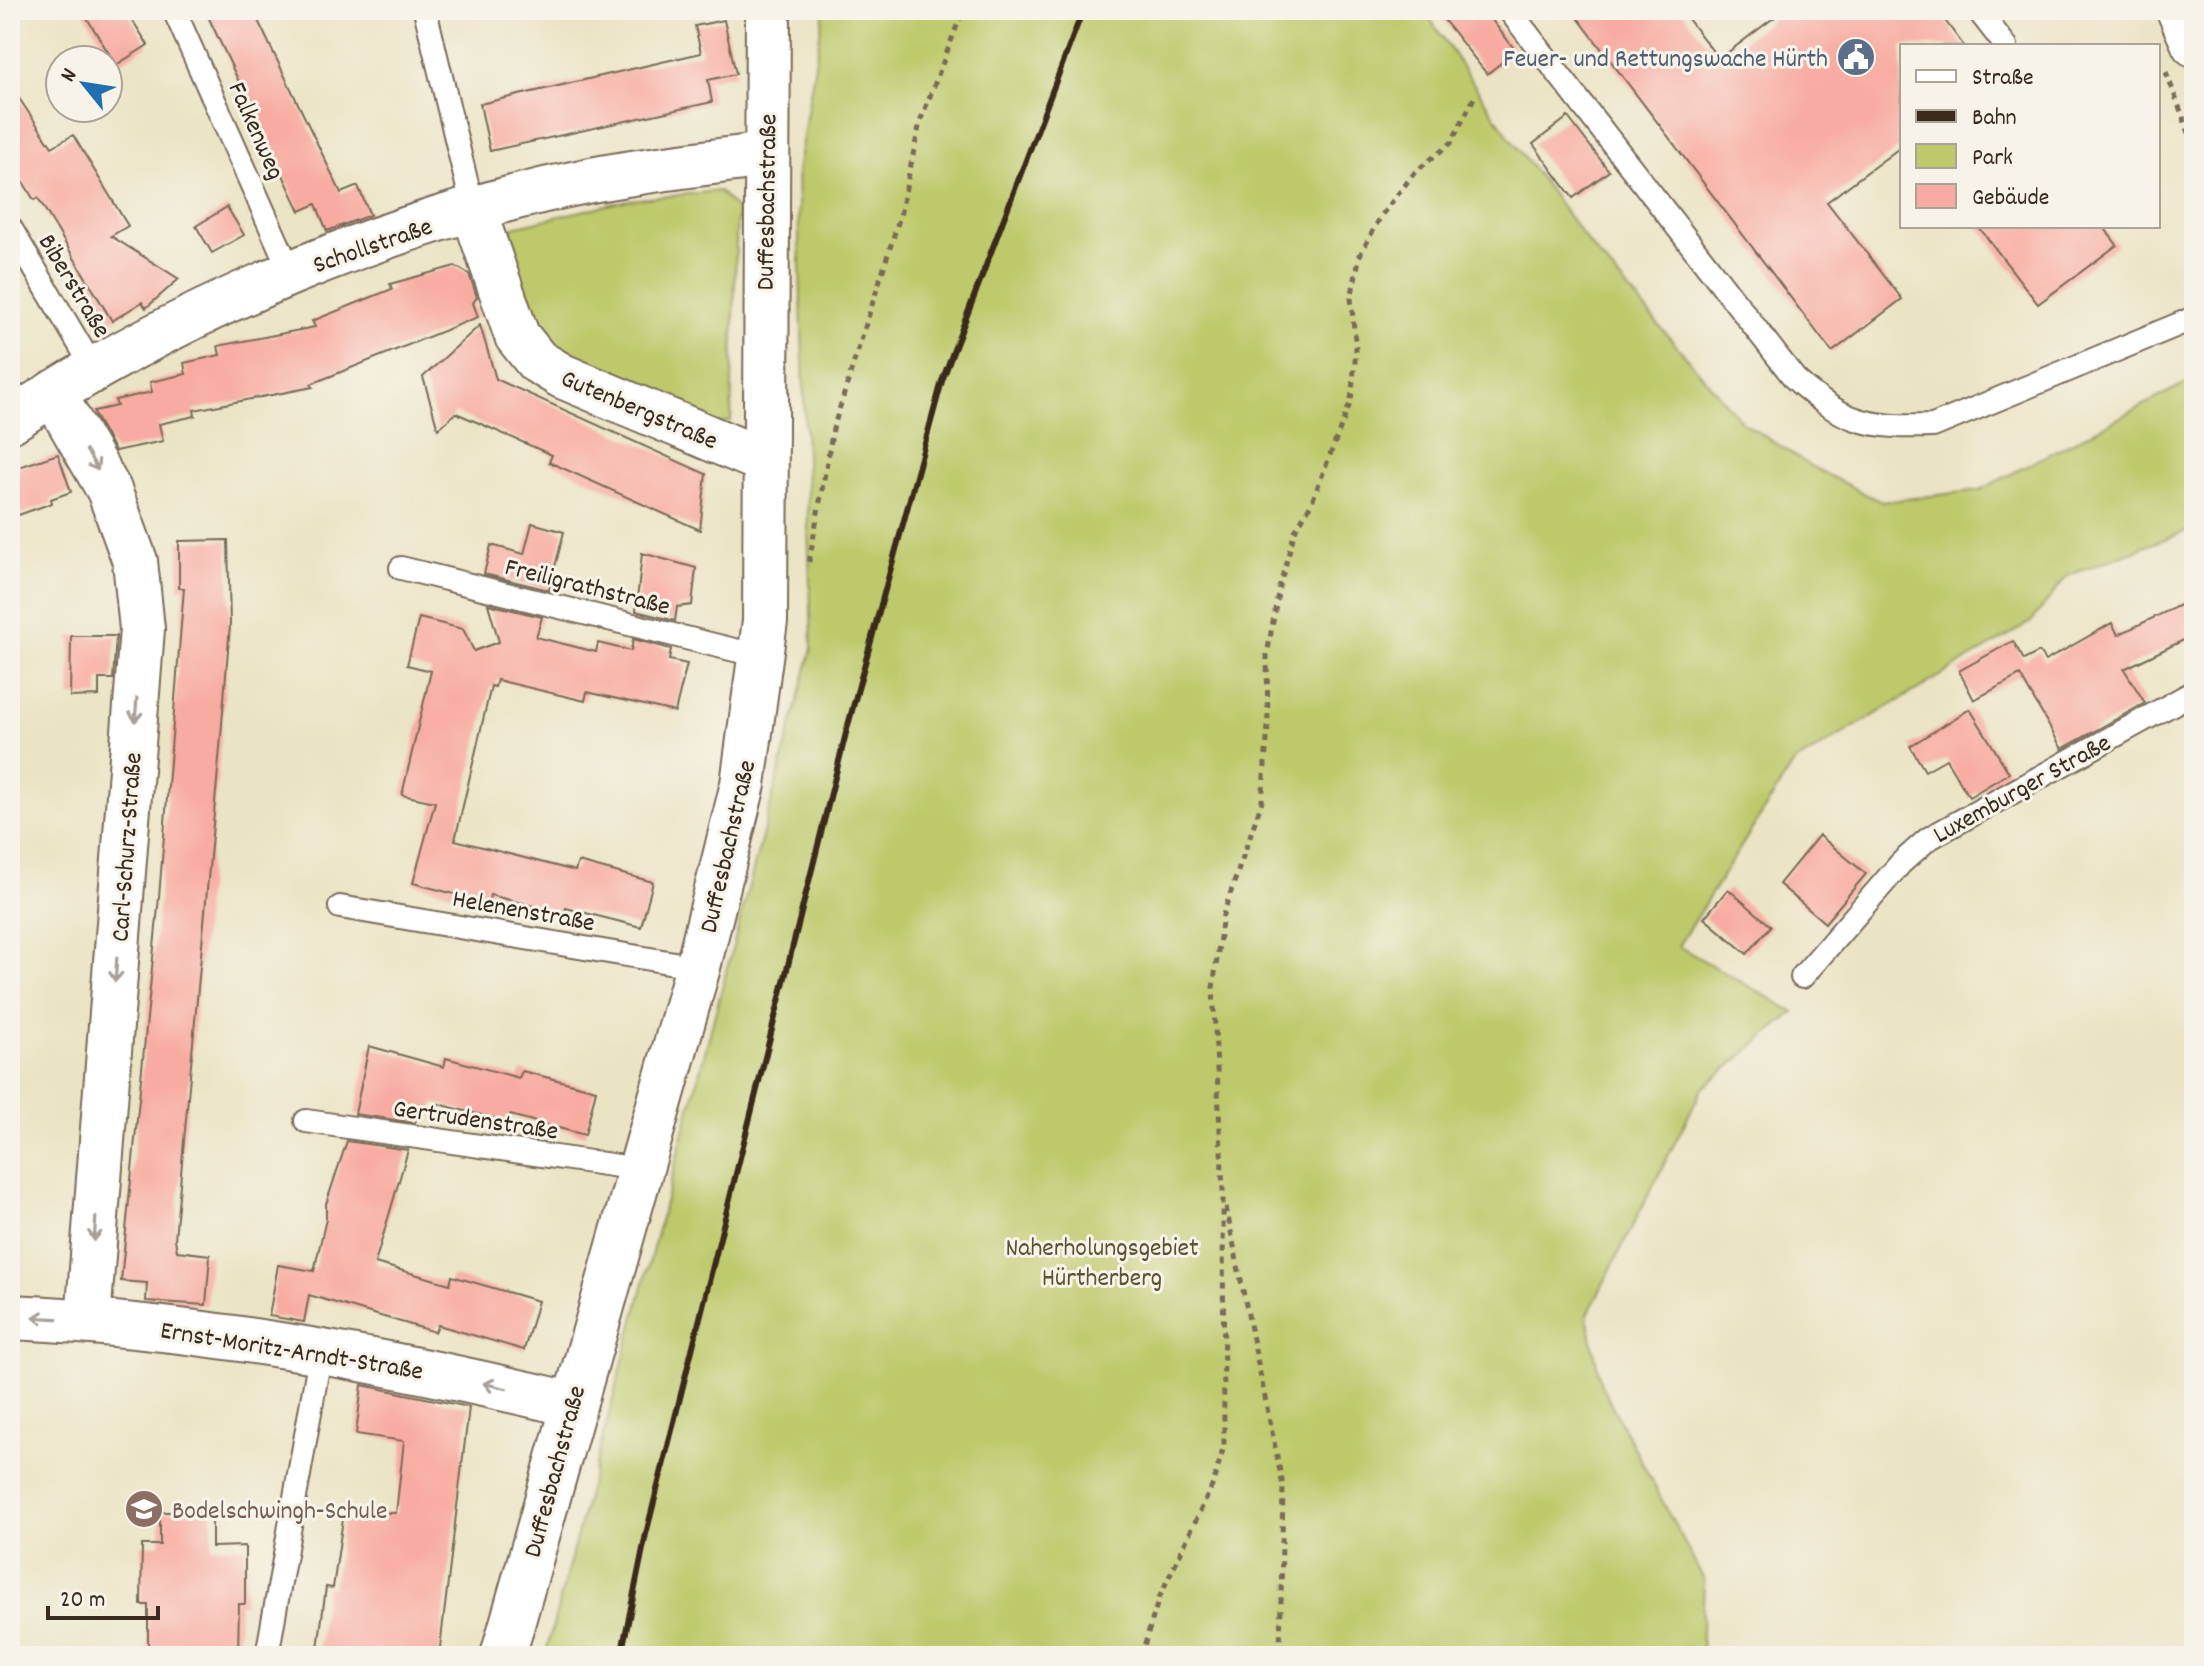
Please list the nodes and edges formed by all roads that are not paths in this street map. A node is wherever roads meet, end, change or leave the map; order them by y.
1 (174, 10) edge
2 (425, 10) edge
3 (768, 10) edge
4 (1509, 10) edge
5 (1978, 10) edge
6 (2179, 10) edge
7 (2004, 44) edge
8 (2179, 55) edge
9 (765, 155) junction
10 (473, 209) junction
11 (10, 227) edge
12 (291, 273) junction
13 (2194, 318) edge
14 (95, 371) junction
15 (53, 393) junction
16 (10, 421) edge
17 (764, 461) junction
18 (401, 568) dead end
19 (763, 657) junction
20 (2194, 692) edge
21 (340, 907) dead end
22 (698, 967) junction
23 (1802, 977) dead end
24 (306, 1121) dead end
25 (639, 1169) junction
26 (10, 1317) edge
27 (88, 1320) junction
28 (321, 1350) junction
29 (571, 1404) junction
30 (267, 1656) edge
31 (503, 1656) edge

1 - 12 lane, Falkenweg
2 - 10 lane
3 - 9 street, Duffesbachstraße
4 - 13 lane
5 - 7 lane
6 - 8 street
9 - 10 street, Schollstraße
9 - 17 street, Duffesbachstraße
10 - 12 street, Schollstraße
10 - 17 street, Gutenbergstraße
11 - 14 lane, Biberstraße
12 - 14 street, Schollstraße
14 - 15 street, Schollstraße
15 - 16 street, Schollstraße
15 -> 27 street, Carl-Schurz-Straße
17 - 19 street, Duffesbachstraße
18 - 19 lane, Freiligrathstraße
19 - 22 street, Duffesbachstraße
20 - 23 lane, Luxemburger Straße
21 - 22 lane, Helenenstraße
22 - 25 street, Duffesbachstraße
24 - 25 lane, Gertrudenstraße
25 - 29 street, Duffesbachstraße
27 -> 26 street, Ernst-Moritz-Arndt-Straße
27 - 28 street, Ernst-Moritz-Arndt-Straße
29 -> 28 street, Ernst-Moritz-Arndt-Straße
28 - 30 lane
29 - 31 street, Duffesbachstraße

